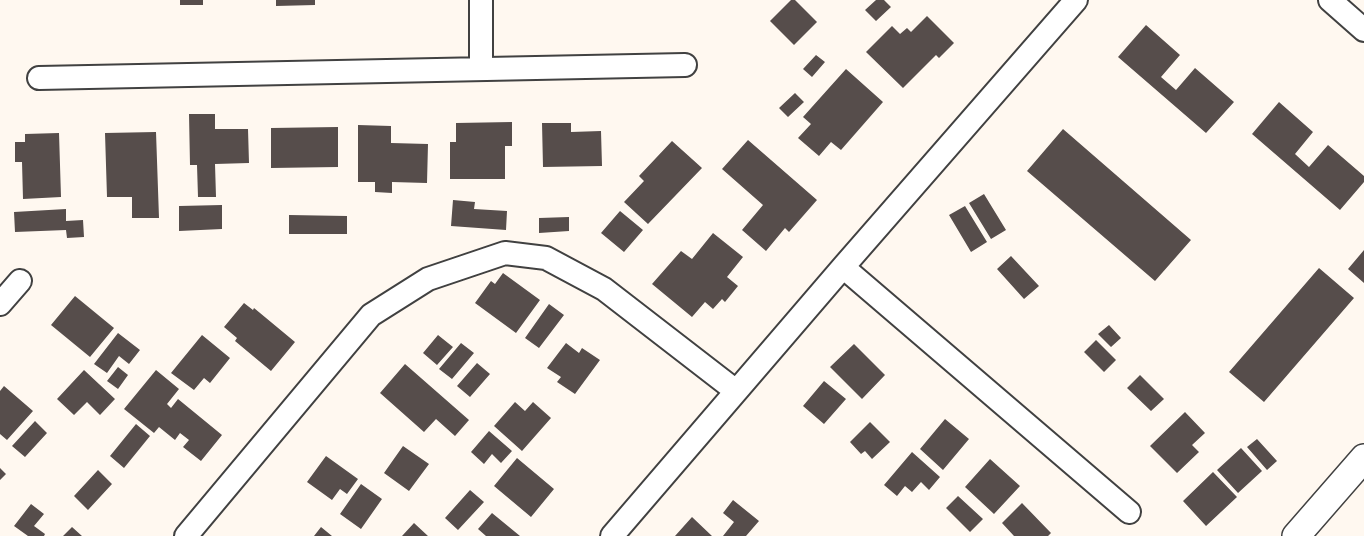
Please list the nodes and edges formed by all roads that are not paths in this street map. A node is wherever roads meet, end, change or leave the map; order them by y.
1 (481, 0) edge
2 (1076, 0) edge
3 (1330, 0) edge
4 (1364, 30) edge
5 (685, 65) dead end
6 (481, 69) junction
7 (39, 78) dead end
8 (843, 267) junction
9 (20, 281) dead end
10 (0, 304) edge
11 (736, 391) junction
12 (1364, 458) edge
13 (1130, 512) dead end
14 (186, 536) edge
15 (612, 536) edge
16 (1296, 536) edge

1 - 6 street
2 - 8 street
3 - 4 street
5 - 6 street
6 - 7 street
8 - 11 street
8 - 13 street
9 - 10 street
11 - 14 street
11 - 15 street
12 - 16 street

